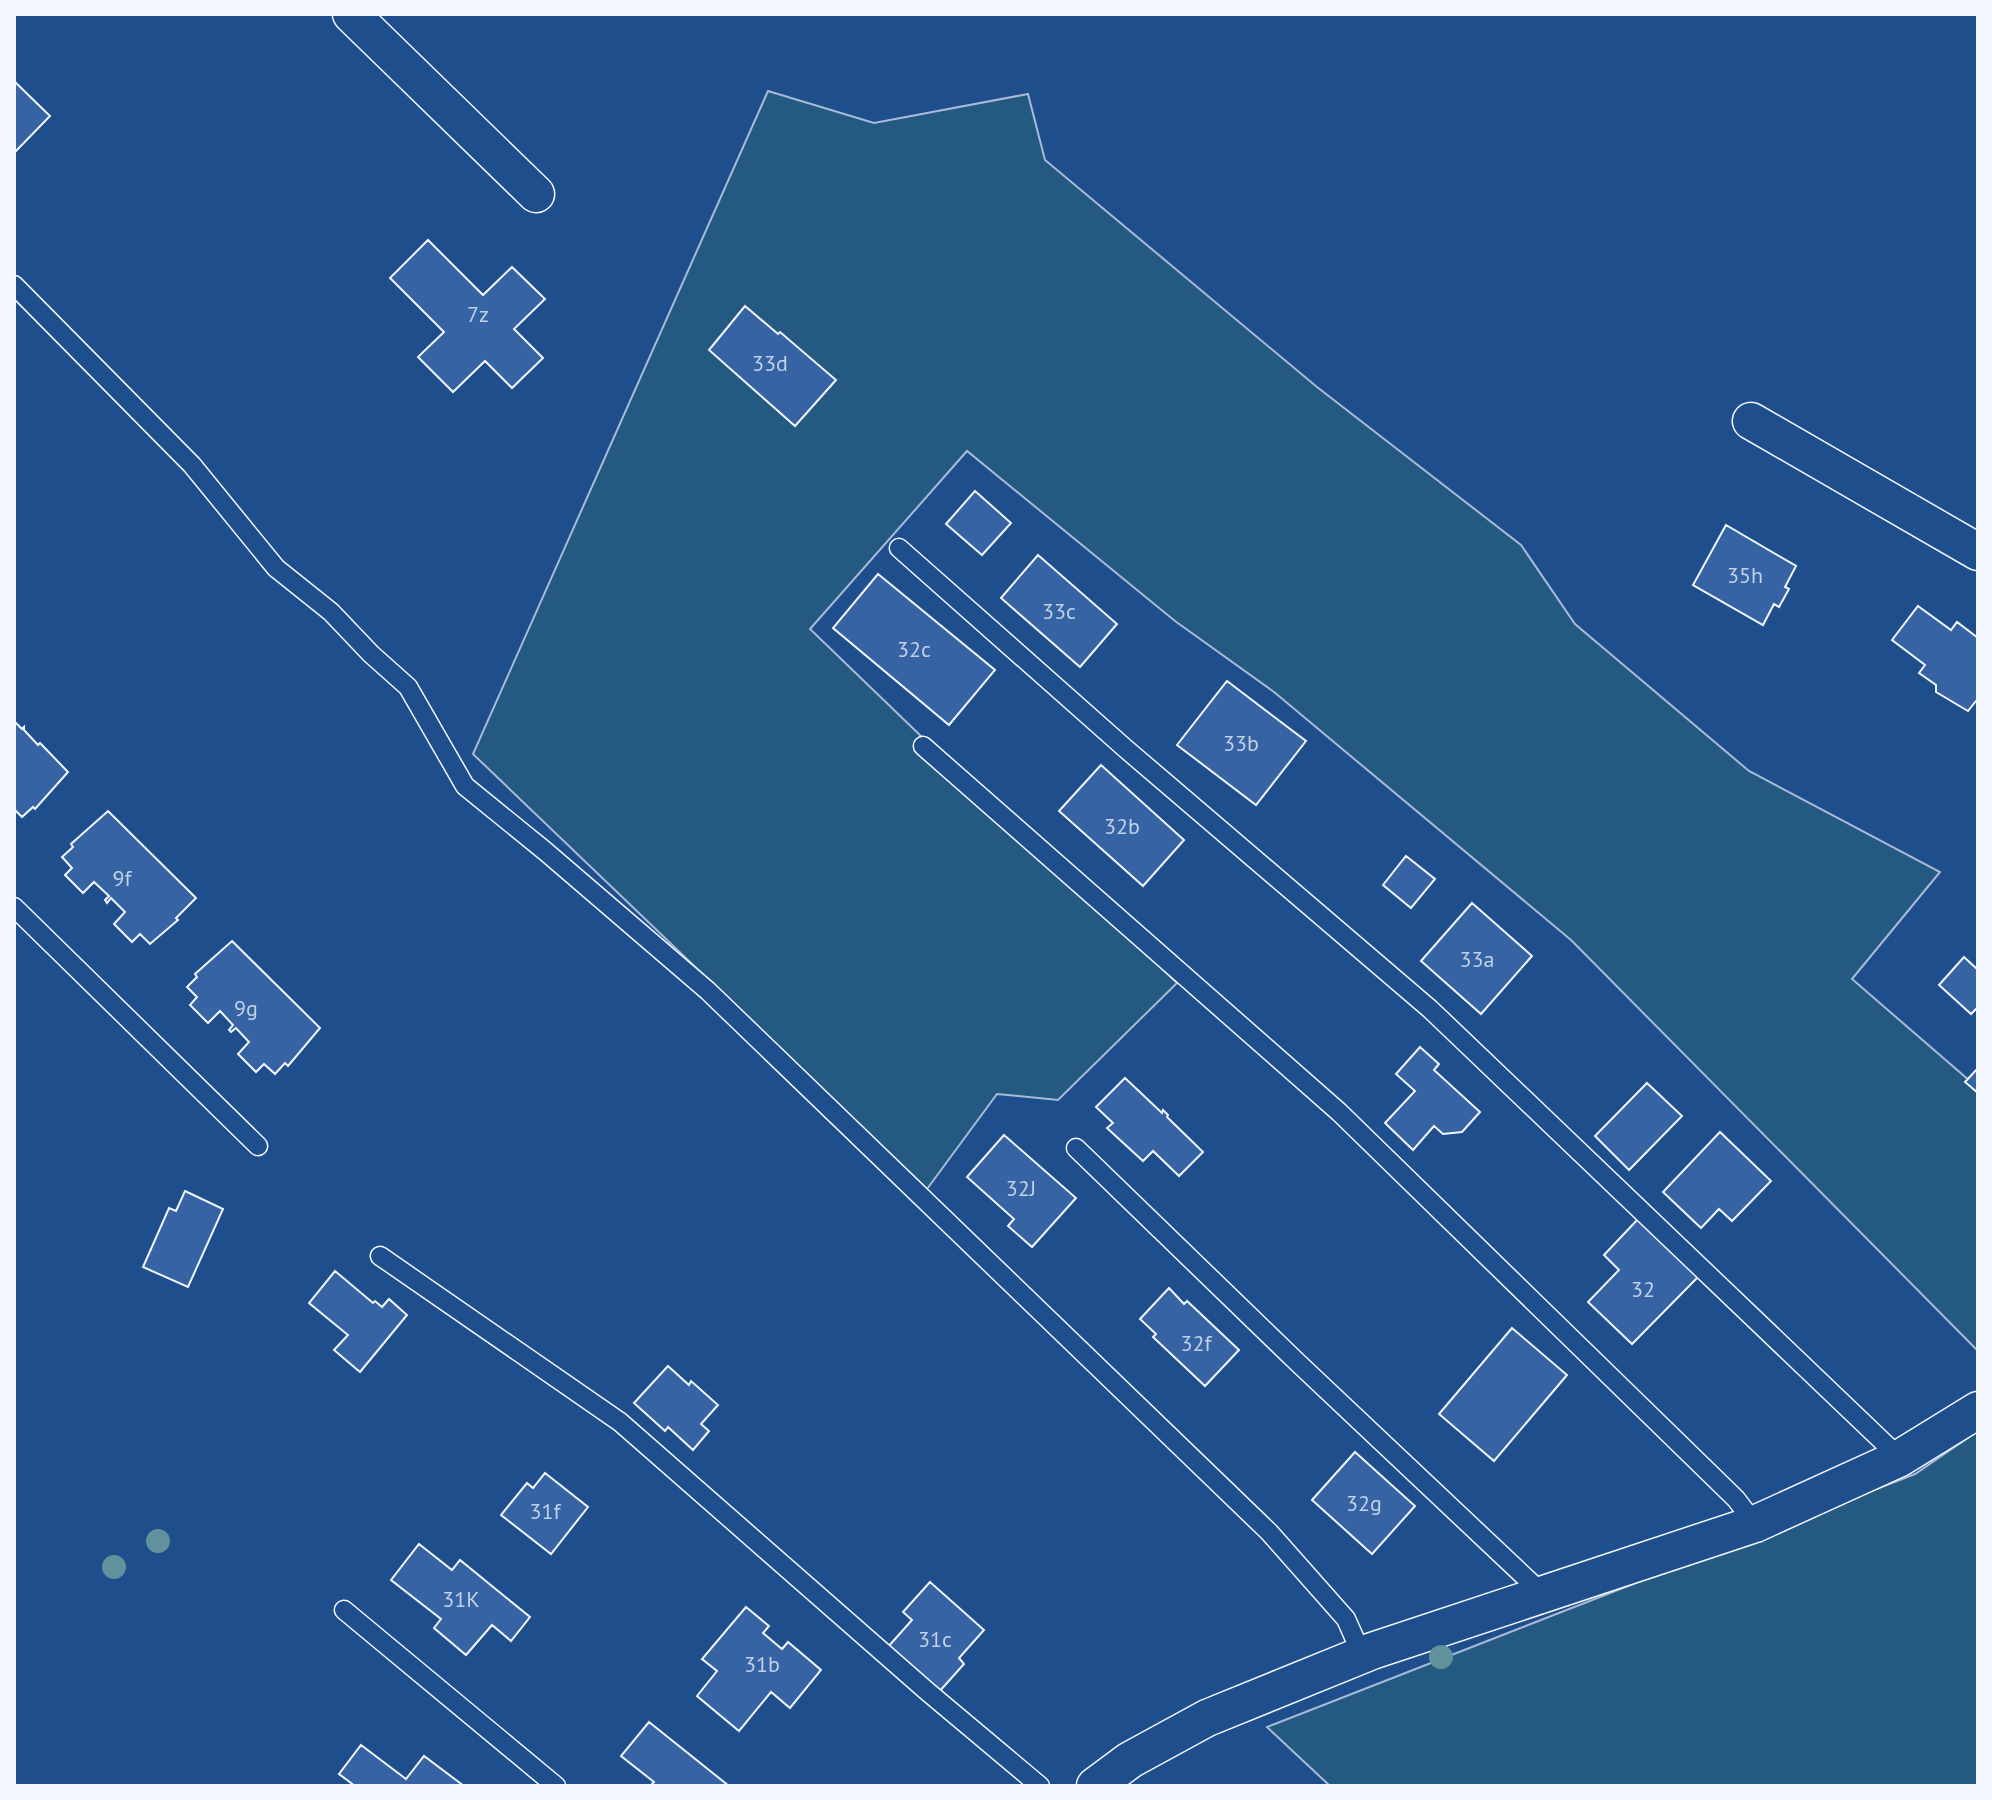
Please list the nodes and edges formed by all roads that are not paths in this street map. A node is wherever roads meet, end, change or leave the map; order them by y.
1 (351, 14) edge
2 (536, 194) dead end
3 (14, 285) edge
4 (1751, 421) dead end
5 (899, 548) dead end
6 (1978, 552) edge
7 (923, 746) dead end
8 (14, 907) edge
9 (258, 1146) dead end
10 (1076, 1148) dead end
11 (380, 1256) dead end
12 (1978, 1410) edge
13 (1900, 1458) junction
14 (1755, 1524) junction
15 (1543, 1594) junction
16 (344, 1610) dead end
17 (1362, 1655) junction
18 (556, 1786) edge
19 (1040, 1786) edge
20 (1095, 1786) edge

1 - 2 street
3 - 17 lane
4 - 6 street
5 - 13 lane
7 - 14 lane
8 - 9 lane
10 - 15 lane
11 - 19 lane
12 - 13 street
13 - 14 street
14 - 15 street
15 - 17 street
16 - 18 lane
17 - 20 street

